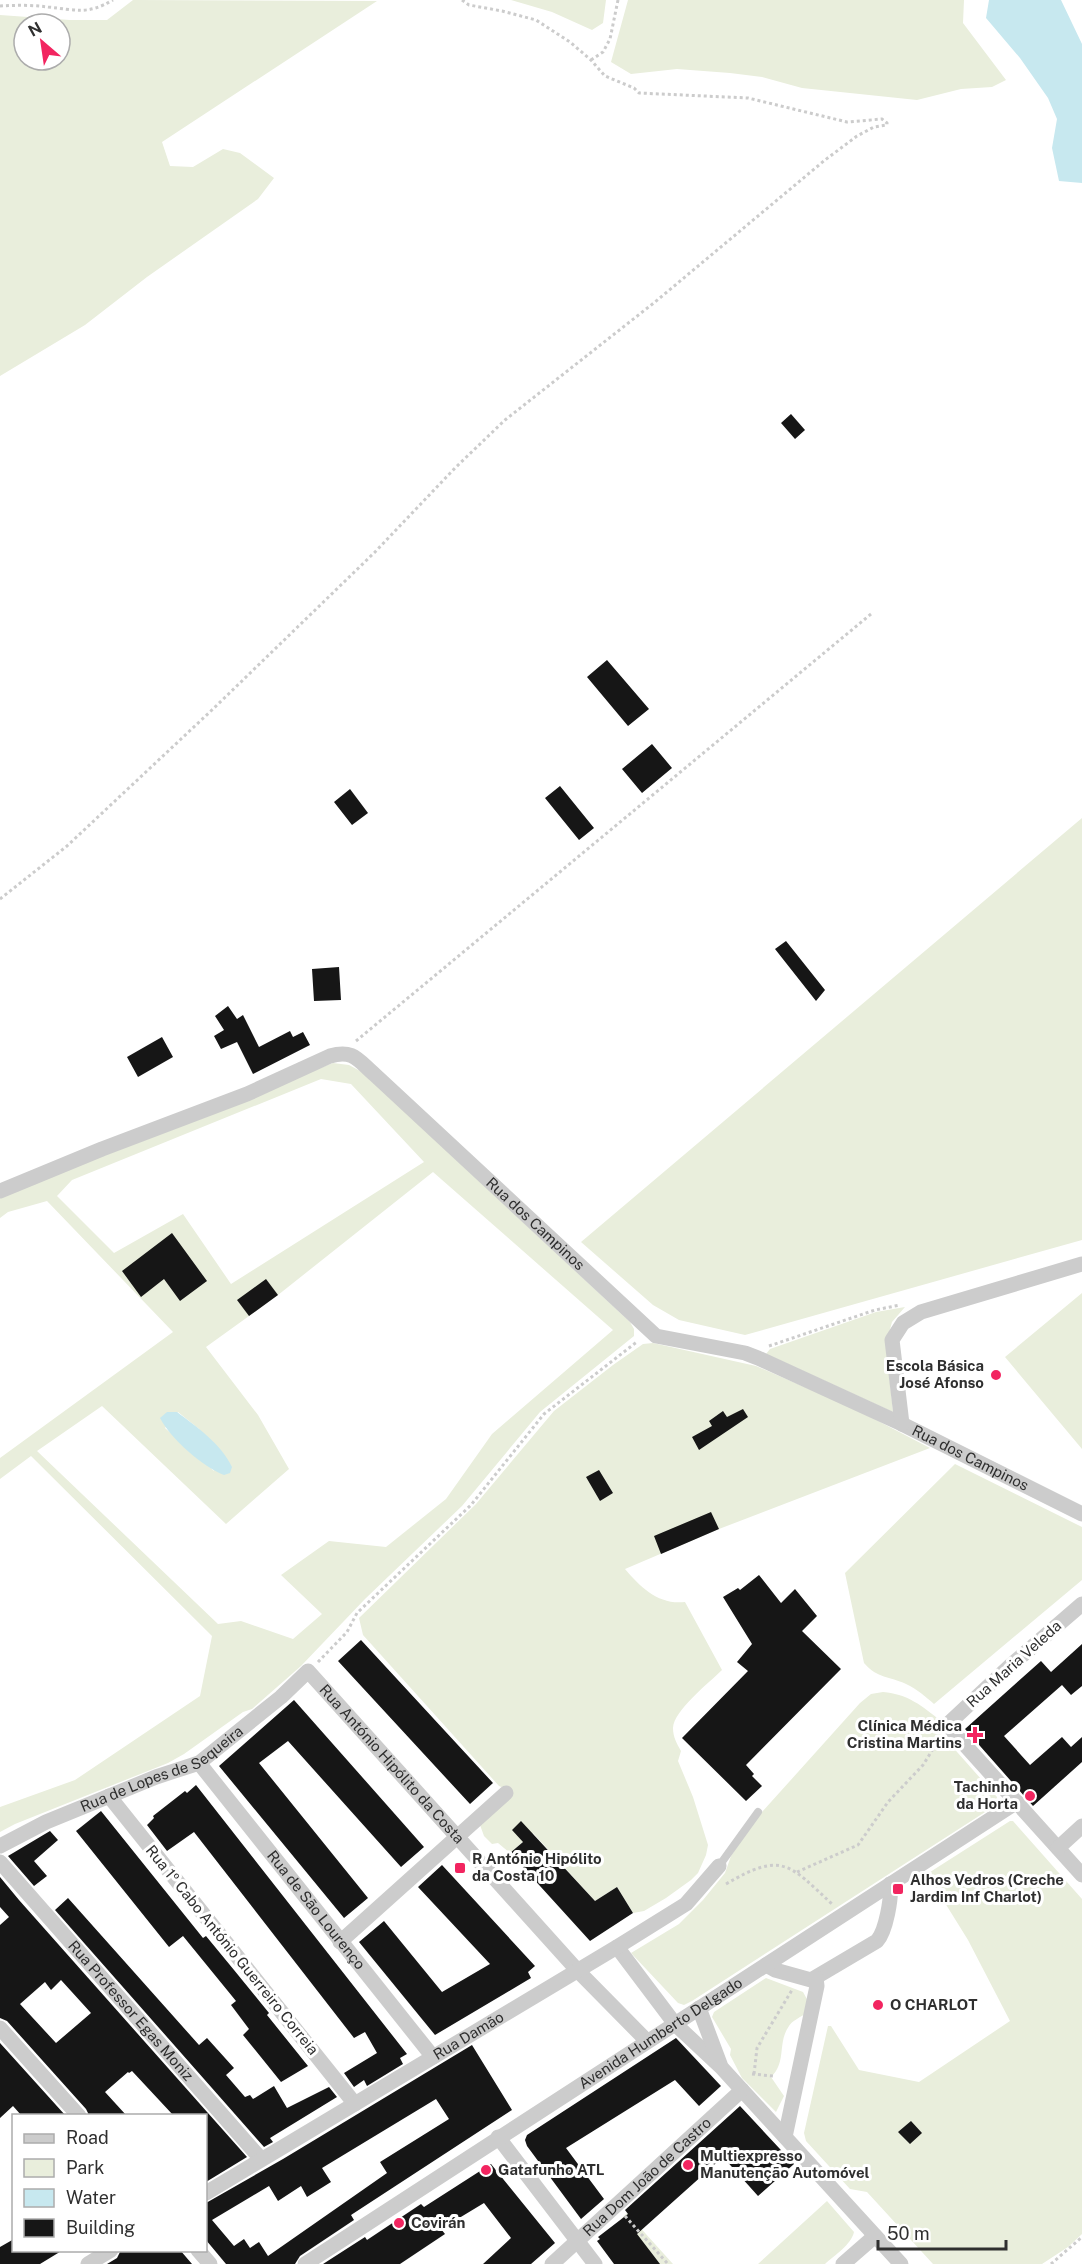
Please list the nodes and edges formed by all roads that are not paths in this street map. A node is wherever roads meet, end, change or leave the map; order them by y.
1 (0, 1191) edge
2 (1082, 1264) edge
3 (902, 1424) junction
4 (1082, 1514) edge
5 (1082, 1604) edge
6 (309, 1671) joint
7 (199, 1763) junction
8 (506, 1793) dead end
9 (109, 1796) junction
10 (1017, 1802) junction
11 (758, 1812) dead end
12 (1082, 1826) edge
13 (457, 1838) junction
14 (0, 1846) edge
15 (1058, 1848) junction
16 (0, 1862) edge
17 (719, 1866) joint
18 (1082, 1875) edge
19 (890, 1884) junction
20 (340, 1942) junction
21 (617, 1947) junction
22 (766, 1965) junction
23 (578, 1971) junction
24 (816, 1978) junction
25 (699, 2008) junction
26 (675, 2024) junction
27 (0, 2028) edge
28 (647, 2042) junction
29 (433, 2057) junction
30 (721, 2067) junction
31 (742, 2090) junction
32 (355, 2104) junction
33 (78, 2114) edge
34 (498, 2137) junction
35 (785, 2137) junction
36 (261, 2159) junction
37 (207, 2192) edge
38 (875, 2236) junction
39 (578, 2242) junction
40 (108, 2252) edge
41 (200, 2252) edge
42 (88, 2264) edge
43 (210, 2264) edge
44 (305, 2264) edge
45 (552, 2264) edge
46 (595, 2264) edge
47 (843, 2264) edge
48 (901, 2264) edge

1 - 3 street, Rua dos Campinos
2 - 3 street
3 - 4 street, Rua dos Campinos
5 - 10 street, Rua Maria Veleda
6 - 7 street, Rua de Lopes de Sequeira
6 - 13 street, Rua António Hipólito da Costa
7 - 9 street, Rua de Lopes de Sequeira
7 - 20 street, Rua de São Lourenço
8 - 13 street
9 - 14 street, Rua de Lopes de Sequeira
9 - 32 street, Rua 1º Cabo António Guerreiro Correia
10 - 15 street
10 - 19 street, Avenida Humberto Delgado
11 - 17 lane
12 - 15 street
13 - 20 street
13 - 23 street, Rua António Hipólito da Costa
15 - 18 street
16 - 36 street, Rua Professor Egas Moniz
17 - 21 street, Rua Damão
19 - 22 street, Avenida Humberto Delgado
19 - 24 street
20 - 29 street, Rua de São Lourenço
21 - 23 street, Rua Damão
21 - 26 street
22 - 24 street
22 - 25 street, Avenida Humberto Delgado
23 - 28 street, Rua António Hipólito da Costa
23 - 29 street, Rua Damão
24 - 35 street
25 - 26 street, Avenida Humberto Delgado
25 - 30 street
26 - 28 street, Avenida Humberto Delgado
26 - 30 street
27 - 33 street
28 - 34 street, Avenida Humberto Delgado
29 - 32 street, Rua Damão
30 - 31 street
31 - 35 street
31 - 39 street, Rua Dom João de Castro
32 - 36 street, Rua Damão
34 - 39 street
34 - 44 street, Avenida Humberto Delgado
35 - 38 street
36 - 37 street, Rua Damão
38 - 47 street
38 - 48 street
39 - 45 street, Rua Dom João de Castro
39 - 46 street
40 - 42 street
41 - 43 street

